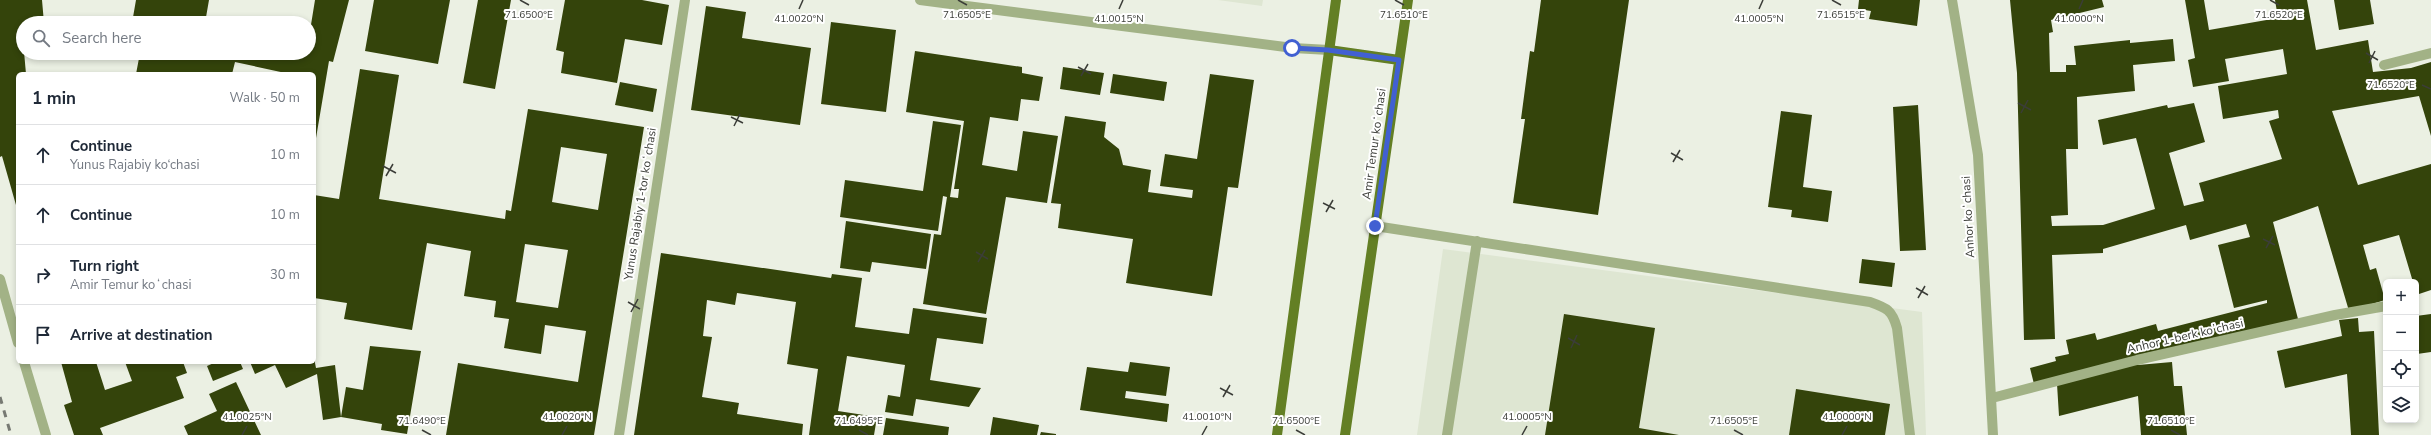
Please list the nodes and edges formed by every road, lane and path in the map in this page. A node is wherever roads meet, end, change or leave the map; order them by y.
1 (685, 0) edge
2 (920, 0) edge
3 (1336, 0) edge
4 (1408, 0) edge
5 (1952, 0) edge
6 (1328, 50) junction
7 (2431, 53) edge
8 (1399, 60) junction
9 (2384, 65) dead end
10 (1375, 226) junction
11 (1477, 241) junction
12 (0, 279) edge
13 (2383, 307) edge
14 (16, 337) edge
15 (25, 364) edge
16 (1992, 398) junction
17 (46, 435) edge
18 (619, 435) edge
19 (1277, 435) edge
20 (1345, 435) edge
21 (1447, 435) edge
22 (1910, 435) edge
23 (1993, 435) edge

1 - 18 street, Yunus Rajabiy 1-tor koʻchasi
2 - 6 street
3 - 6 main road
4 - 8 main road, Amir Temur koʻchasi
5 - 16 street, Anhor koʻchasi
6 - 8 main road
6 - 19 main road
7 - 9 street
8 - 10 main road, Amir Temur koʻchasi
10 - 11 street
10 - 20 main road, Amir Temur koʻchasi
11 - 21 street
11 - 22 street
12 - 14 street
13 - 16 street, Anhor 1-berk koʼchasi
15 - 17 street
16 - 23 street, Anhor koʻchasi

